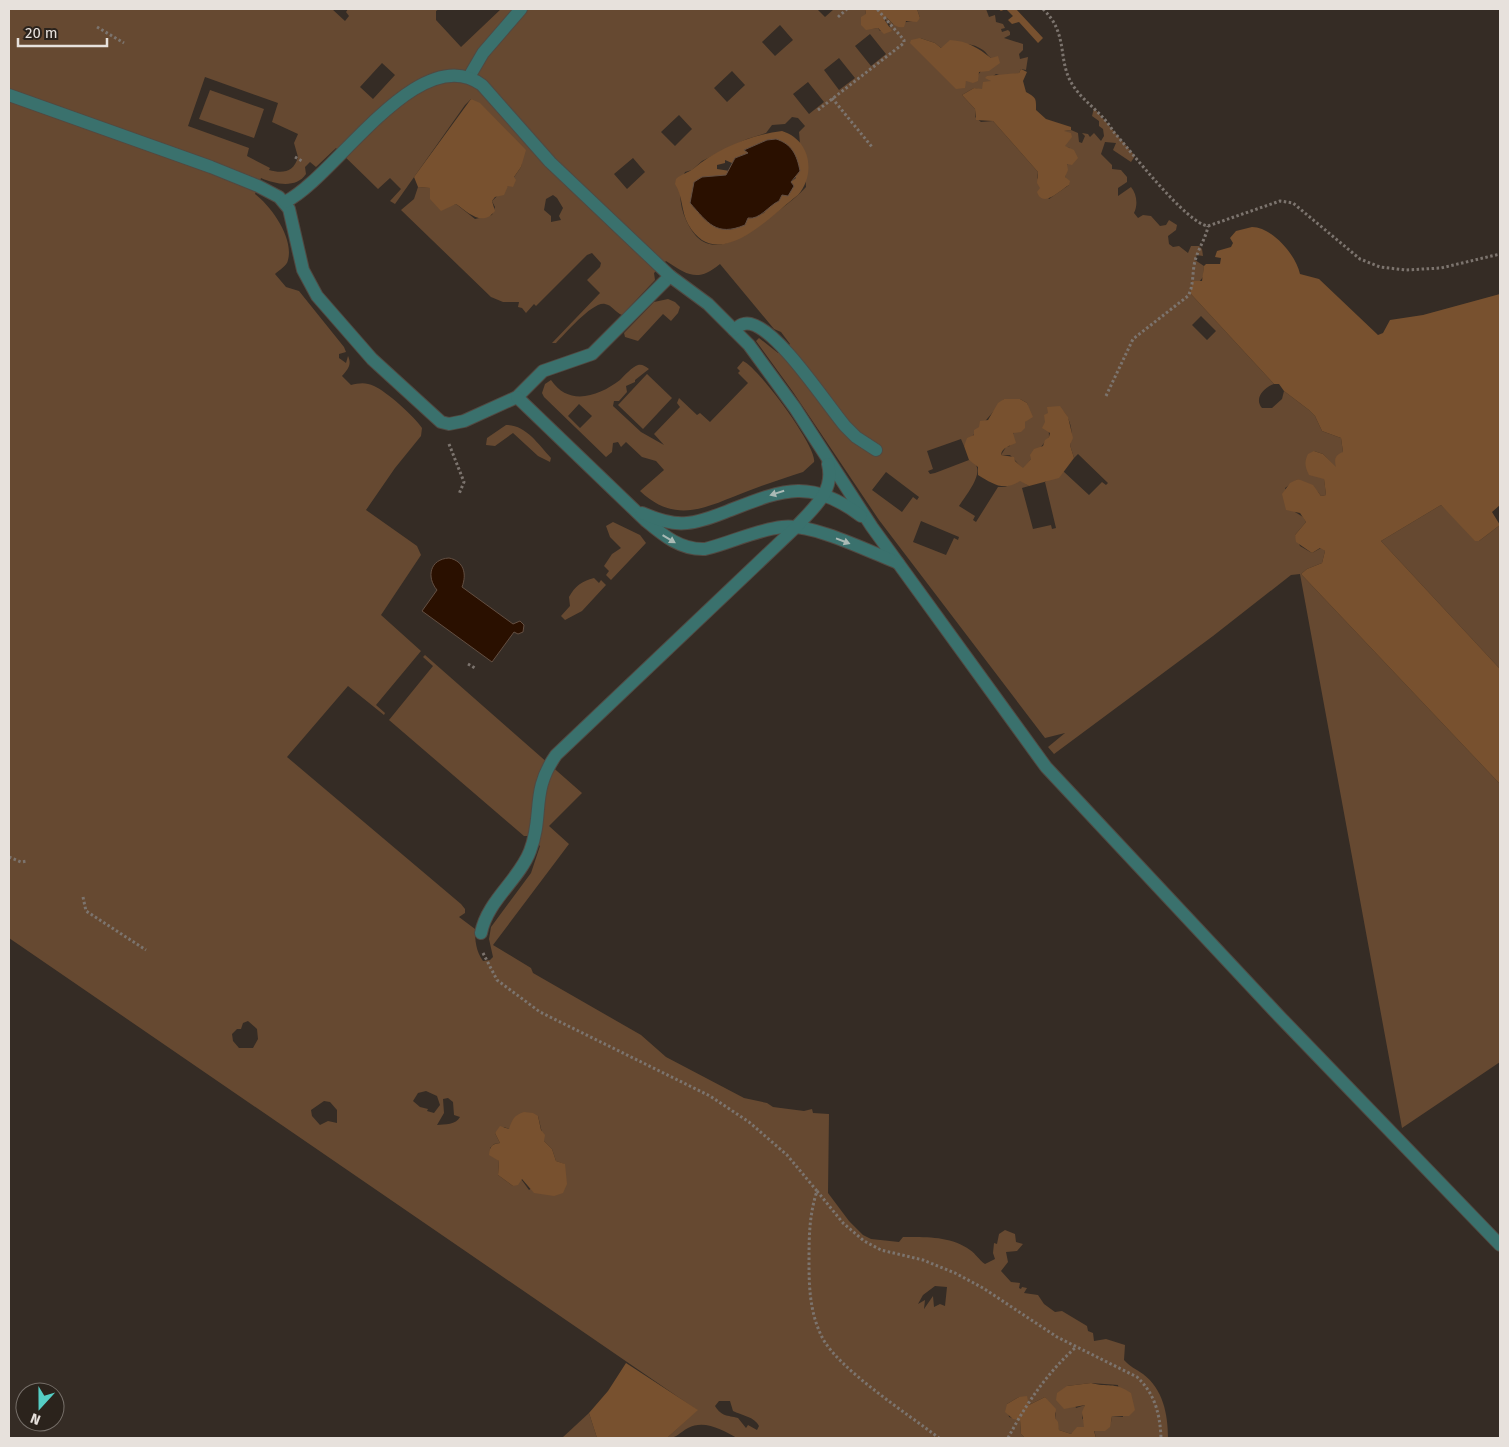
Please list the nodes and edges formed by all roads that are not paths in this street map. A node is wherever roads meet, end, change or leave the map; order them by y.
1 (521, 9) edge
2 (469, 77) junction
3 (9, 95) edge
4 (285, 202) junction
5 (670, 276) junction
6 (734, 330) junction
7 (517, 397) junction
8 (876, 450) dead end
9 (827, 459) junction
10 (825, 494) junction
11 (632, 508) junction
12 (872, 526) junction
13 (796, 527) junction
14 (898, 562) junction
15 (481, 933) road end
16 (1500, 1245) edge

1 - 2 lane
2 - 4 lane
2 - 5 lane
3 - 4 lane
4 - 7 lane
5 - 6 lane
5 - 7 lane
6 - 8 lane
6 - 9 lane
7 - 11 lane
9 - 10 lane
9 - 12 lane
10 -> 11 lane
10 - 12 lane
10 - 13 lane
11 -> 13 lane
12 - 14 lane
13 -> 14 lane
13 - 15 lane
14 - 16 lane

